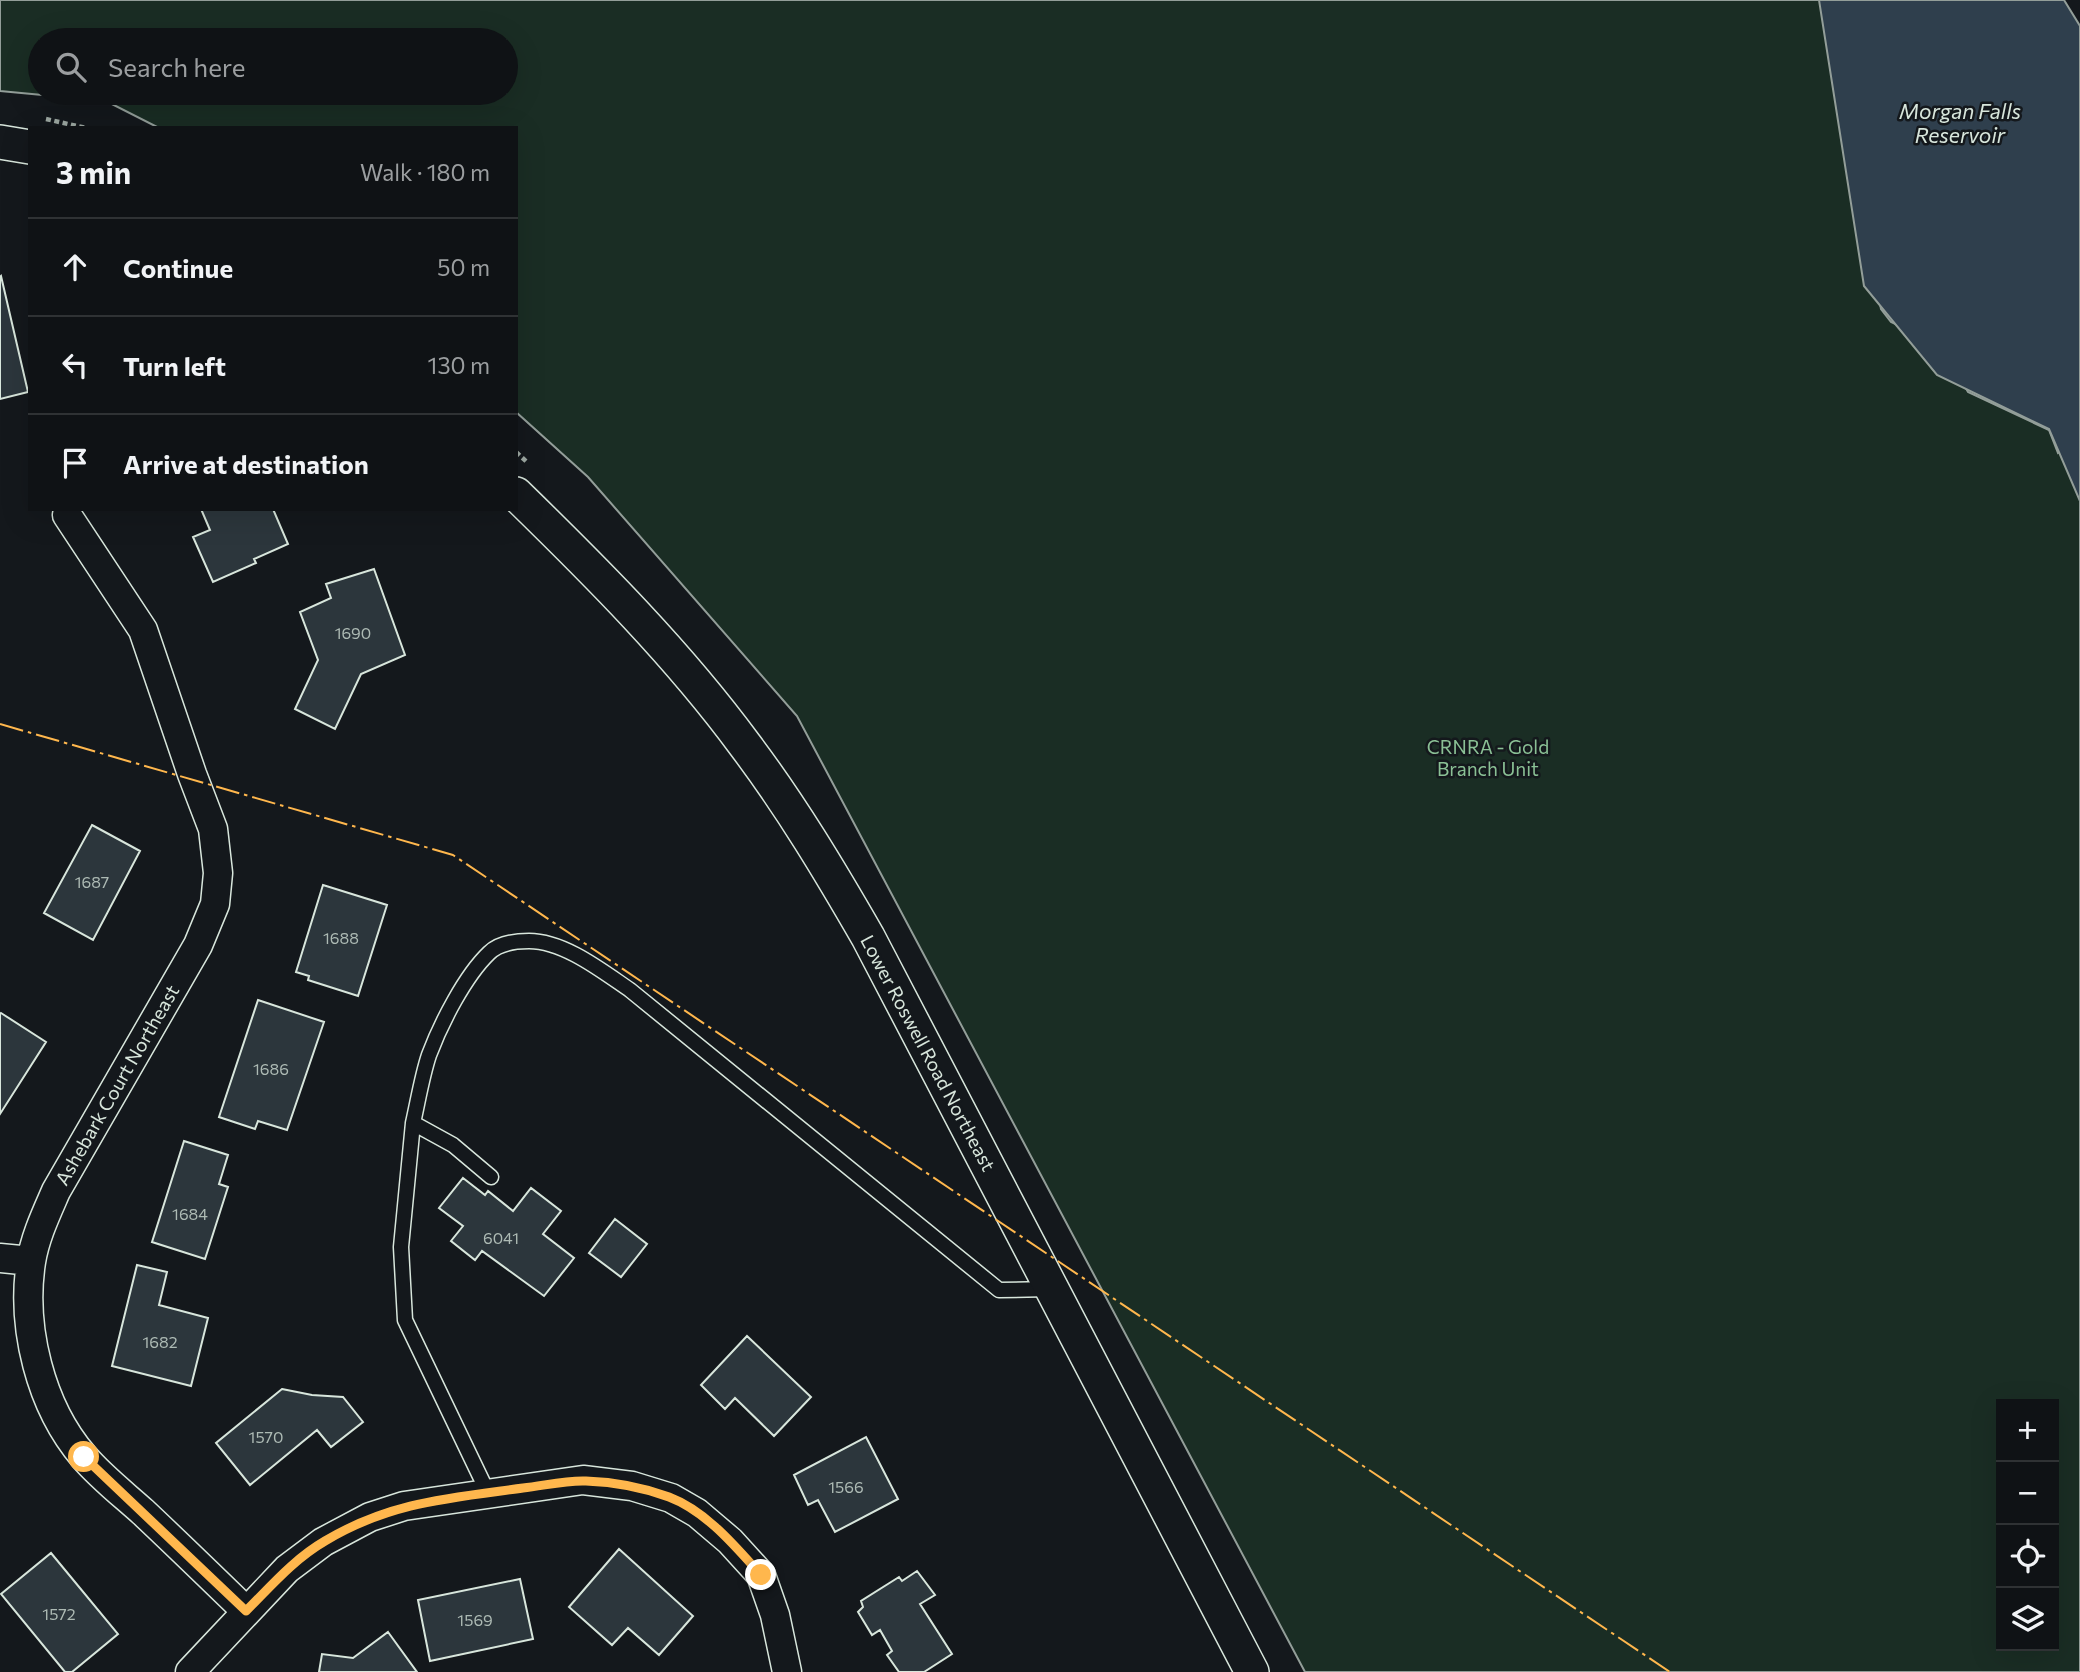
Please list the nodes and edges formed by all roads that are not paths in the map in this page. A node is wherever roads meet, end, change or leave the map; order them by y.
1 (0, 142) edge
2 (28, 147) edge
3 (518, 496) edge
4 (67, 515) dead end
5 (413, 1123) junction
6 (491, 1177) dead end
7 (0, 1258) edge
8 (32, 1261) junction
9 (1051, 1289) junction
10 (488, 1493) junction
11 (246, 1611) junction
12 (190, 1672) edge
13 (787, 1672) edge
14 (1252, 1672) edge

1 - 2 street
3 - 9 street, Lower Roswell Road Northeast
4 - 8 street, Ashebark Court Northeast
5 - 6 lane
5 - 9 lane
5 - 10 lane
7 - 8 street
8 - 11 street, Ashebark Court Northeast
9 - 14 street, Lower Roswell Road Northeast
10 - 11 street
10 - 13 street
11 - 12 street

